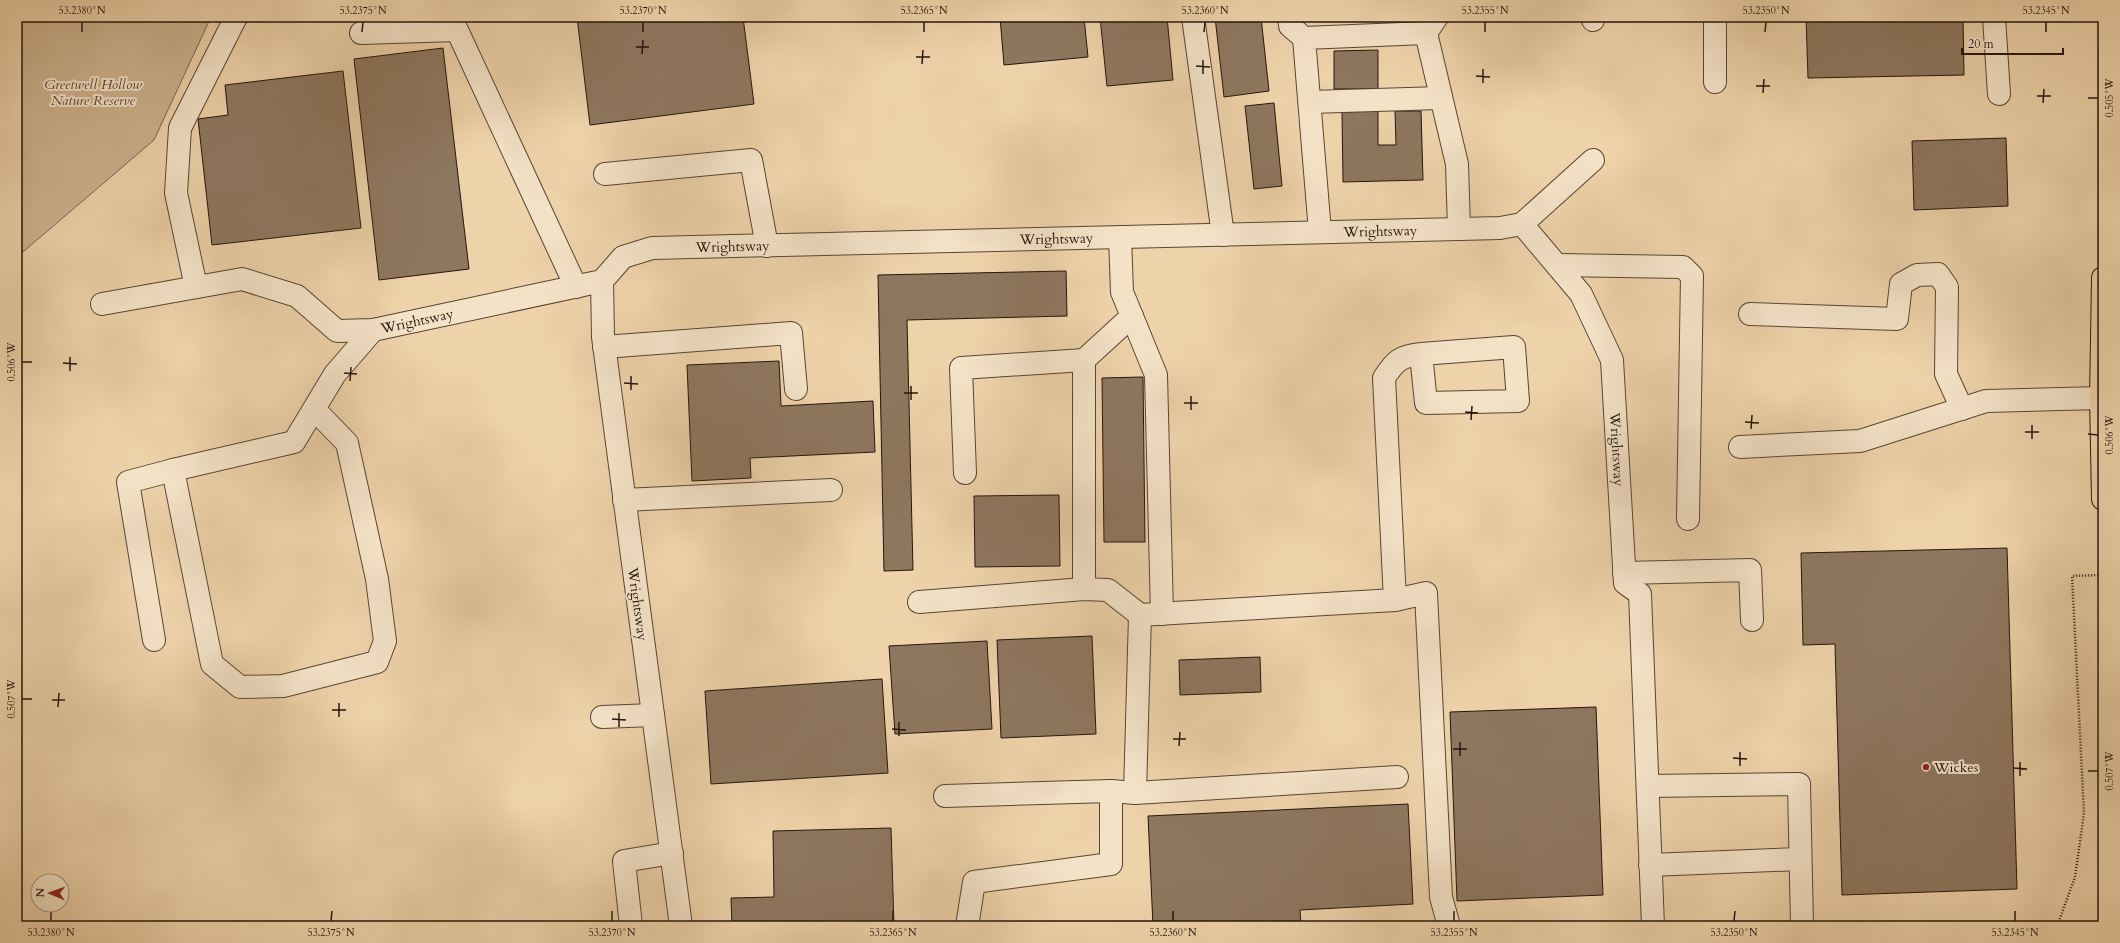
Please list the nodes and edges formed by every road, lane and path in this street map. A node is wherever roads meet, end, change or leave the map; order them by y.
1 (236, 17) edge
2 (1192, 17) edge
3 (1289, 17) edge
4 (1715, 17) edge
5 (1994, 17) edge
6 (1431, 25) edge
7 (361, 33) dead end
8 (1304, 38) junction
9 (1715, 82) dead end
10 (1999, 94) dead end
11 (1441, 98) junction
12 (1310, 102) junction
13 (1592, 160) dead end
14 (605, 174) dead end
15 (1522, 224) junction
16 (1459, 229) junction
17 (1320, 232) junction
18 (1224, 235) junction
19 (1120, 237) junction
20 (767, 246) junction
21 (1557, 265) junction
22 (2103, 278) edge
23 (602, 281) junction
24 (196, 287) junction
25 (576, 287) junction
26 (102, 304) dead end
27 (1750, 314) dead end
28 (1132, 316) junction
29 (373, 330) junction
30 (604, 347) junction
31 (1421, 354) junction
32 (1084, 360) junction
33 (796, 389) dead end
34 (2101, 398) junction
35 (314, 409) junction
36 (1962, 409) junction
37 (1740, 447) dead end
38 (173, 470) junction
39 (965, 473) dead end
40 (831, 490) dead end
41 (2103, 499) edge
42 (624, 500) junction
43 (1688, 519) dead end
44 (2103, 575) edge
45 (1625, 578) junction
46 (1084, 589) junction
47 (1395, 600) junction
48 (919, 602) dead end
49 (1162, 614) junction
50 (1140, 615) junction
51 (1752, 620) dead end
52 (154, 640) dead end
53 (653, 715) junction
54 (602, 717) dead end
55 (1397, 777) dead end
56 (1648, 786) junction
57 (1112, 791) junction
58 (1135, 794) junction
59 (945, 796) dead end
60 (672, 853) junction
61 (1800, 859) junction
62 (1650, 865) junction
63 (631, 926) edge
64 (681, 926) edge
65 (967, 926) edge
66 (1449, 926) edge
67 (1653, 926) edge
68 (1802, 926) edge
69 (2054, 926) edge

1 - 24 street
2 - 18 street
3 - 8 street
4 - 9 street
5 - 10 street
6 - 8 street
6 - 11 street
7 - 25 street
8 - 12 street
11 - 12 street
11 - 16 street
12 - 17 street
13 - 15 street
14 - 20 street
15 - 16 street, Wrightsway
15 - 21 street, Wrightsway
16 - 17 street, Wrightsway
17 - 18 street, Wrightsway
18 - 19 street, Wrightsway
19 - 20 street, Wrightsway
19 - 28 street
20 - 23 street, Wrightsway
21 - 43 street
21 - 45 street, Wrightsway
22 - 34 main road
23 - 25 street, Wrightsway
23 - 30 street, Wrightsway
24 - 26 street, Wrightsway
24 - 29 street, Wrightsway
25 - 29 street, Wrightsway
27 - 36 street
28 - 32 street
28 - 49 street
29 - 35 street
30 - 33 street
30 - 42 street, Wrightsway
31 - 31 street
31 - 47 street
32 - 39 street
32 - 46 street
34 - 36 street
34 - 41 main road
35 - 38 street
35 - 38 street
36 - 37 street
38 - 52 street
40 - 42 street
42 - 53 street, Wrightsway
44 - 69 path
45 - 51 street
45 - 56 street
46 - 48 street
46 - 50 street
47 - 49 street
47 - 66 street
49 - 50 street
50 - 58 street
53 - 54 street
53 - 60 street, Wrightsway
55 - 58 street
56 - 61 street
56 - 62 street
57 - 58 street
57 - 59 street
57 - 65 street
60 - 63 street
60 - 64 street, Wrightsway
61 - 62 street
61 - 68 street
62 - 67 street

